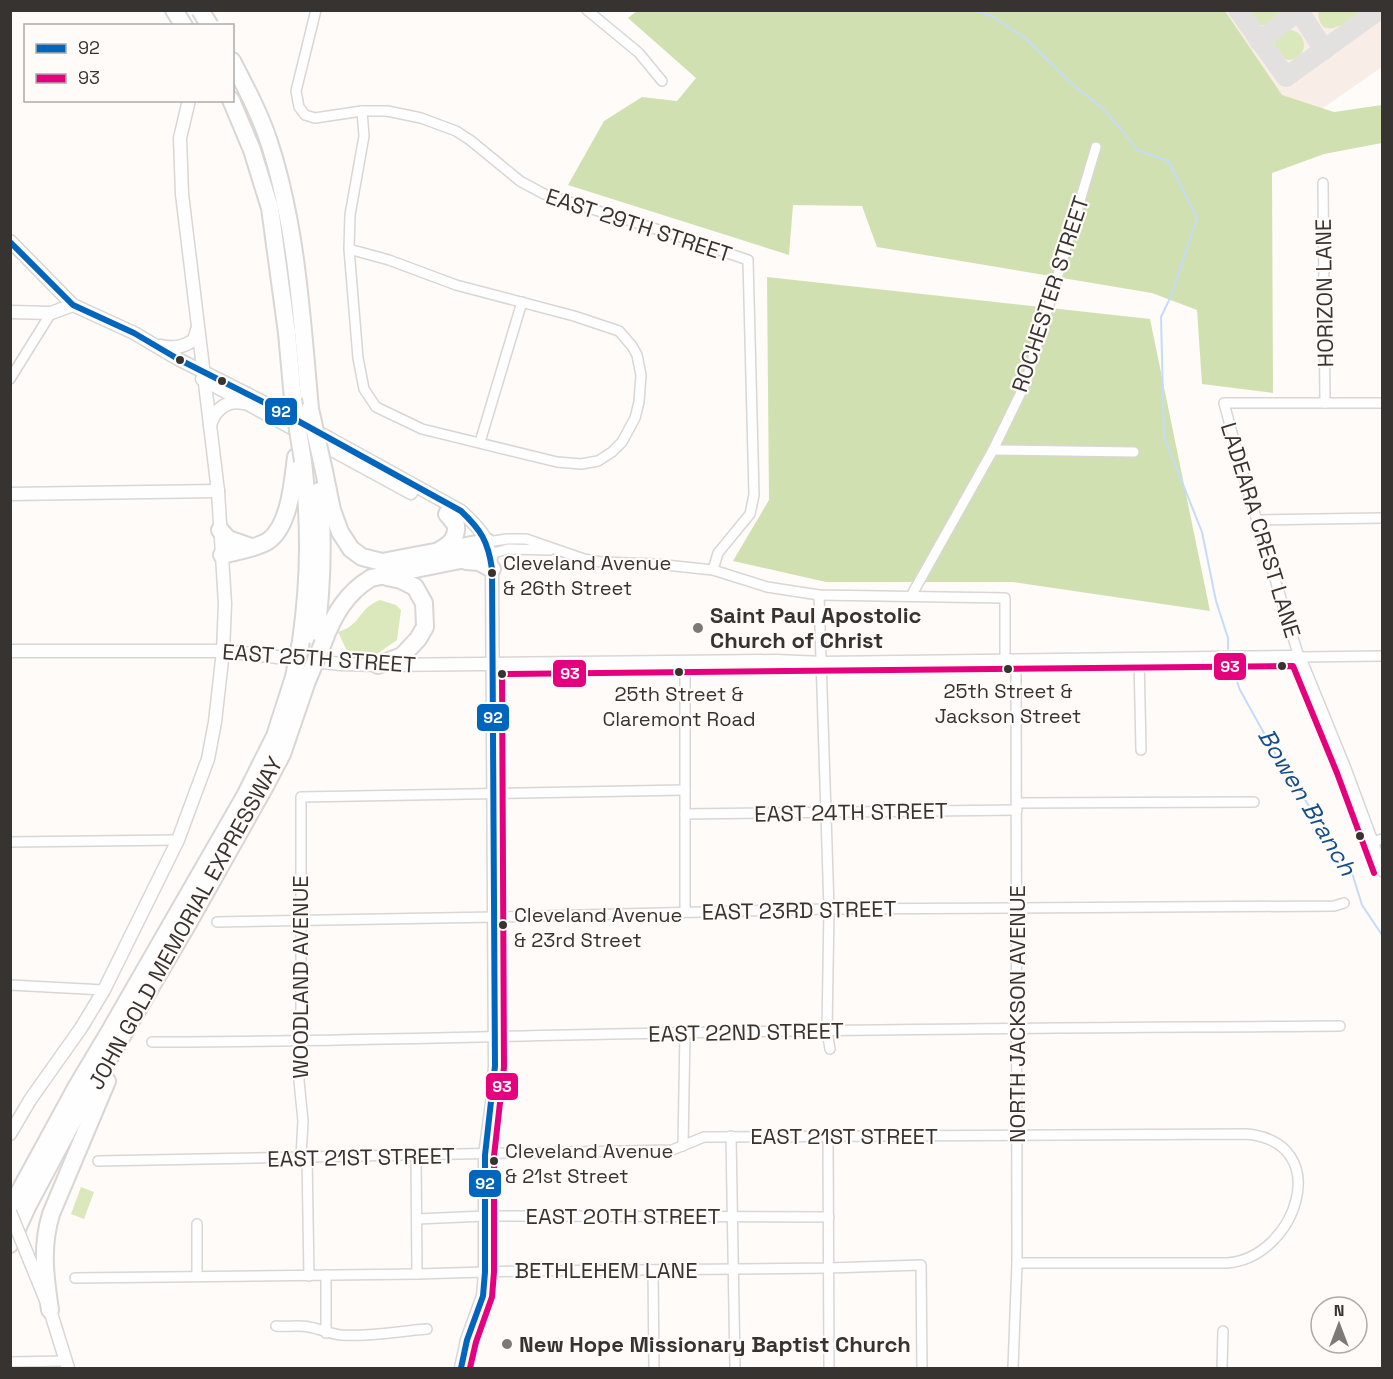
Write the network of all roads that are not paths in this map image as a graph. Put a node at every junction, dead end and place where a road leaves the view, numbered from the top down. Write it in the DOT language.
graph roads {
  1 [pos="174,10"];
  2 [pos="200,10"];
  3 [pos="316,10"];
  4 [pos="586,10"];
  5 [pos="183,24"];
  6 [pos="208,24"];
  7 [pos="234,65"];
  8 [pos="662,81"];
  9 [pos="189,102"];
  10 [pos="232,102"];
  11 [pos="362,111"];
  12 [pos="1096,147"];
  13 [pos="1323,183"];
  14 [pos="10,241"];
  15 [pos="349,249"];
  16 [pos="522,302"];
  17 [pos="72,305"];
  18 [pos="10,312"];
  19 [pos="51,312"];
  20 [pos="197,323"];
  21 [pos="123,329"];
  22 [pos="151,342"];
  23 [pos="203,375"];
  24 [pos="10,379"];
  25 [pos="1325,403"];
  26 [pos="1383,403"];
  27 [pos="250,405"];
  28 [pos="210,430"];
  29 [pos="480,442"];
  30 [pos="993,450"];
  31 [pos="1134,452"];
  32 [pos="310,464"];
  33 [pos="218,491"];
  34 [pos="10,494"];
  35 [pos="447,514"];
  36 [pos="1383,518"];
  37 [pos="1257,520"];
  38 [pos="220,530"];
  39 [pos="252,547"];
  40 [pos="439,550"];
  41 [pos="222,555"];
  42 [pos="490,555"];
  43 [pos="713,570"];
  44 [pos="383,576"];
  45 [pos="819,595"];
  46 [pos="911,596"];
  47 [pos="313,642"];
  48 [pos="10,651"];
  49 [pos="223,651"];
  50 [pos="1383,656"];
  51 [pos="1299,657"];
  52 [pos="1139,658"];
  53 [pos="1010,660"];
  54 [pos="685,662"];
  55 [pos="822,663"];
  56 [pos="378,665"];
  57 [pos="493,665"];
  58 [pos="300,679"];
  59 [pos="1141,750"];
  60 [pos="685,790"];
  61 [pos="493,793"];
  62 [pos="1254,802"];
  63 [pos="1017,806"];
  64 [pos="826,812"];
  65 [pos="685,814"];
  66 [pos="178,840"];
  67 [pos="1378,840"];
  68 [pos="10,842"];
  69 [pos="1383,870"];
  70 [pos="1344,903"];
  71 [pos="1016,908"];
  72 [pos="829,909"];
  73 [pos="685,911"];
  74 [pos="495,917"];
  75 [pos="301,920"];
  76 [pos="218,921"];
  77 [pos="10,985"];
  78 [pos="104,990"];
  79 [pos="133,1018"];
  80 [pos="1340,1026"];
  81 [pos="1017,1028"];
  82 [pos="827,1031"];
  83 [pos="685,1033"];
  84 [pos="495,1036"];
  85 [pos="152,1042"];
  86 [pos="301,1042"];
  87 [pos="830,1049"];
  88 [pos="10,1134"];
  89 [pos="731,1136"];
  90 [pos="1017,1136"];
  91 [pos="828,1137"];
  92 [pos="683,1146"];
  93 [pos="416,1155"];
  94 [pos="485,1155"];
  95 [pos="304,1157"];
  96 [pos="98,1161"];
  97 [pos="10,1211"];
  98 [pos="485,1216"];
  99 [pos="734,1216"];
  100 [pos="829,1216"];
  101 [pos="417,1219"];
  102 [pos="197,1224"];
  103 [pos="10,1245"];
  104 [pos="1017,1263"];
  105 [pos="829,1268"];
  106 [pos="734,1269"];
  107 [pos="653,1270"];
  108 [pos="485,1272"];
  109 [pos="417,1274"];
  110 [pos="326,1275"];
  111 [pos="197,1276"];
  112 [pos="309,1276"];
  113 [pos="75,1278"];
  114 [pos="50,1310"];
  115 [pos="276,1326"];
  116 [pos="427,1329"];
  117 [pos="1223,1331"];
  118 [pos="326,1333"];
  119 [pos="10,1362"];
  120 [pos="68,1365"];
  121 [pos="461,1368"];
  122 [pos="654,1368"];
  123 [pos="735,1368"];
  124 [pos="830,1368"];
  125 [pos="922,1368"];
  126 [pos="1013,1368"];
  127 [pos="1222,1368"];
  1 -- 5 [label="highway"];
  2 -- 6 [label="highway, bridge"];
  3 -- 11 [label="street, EAST 29TH STREET"];
  4 -- 8 [label="street"];
  7 -- 32 [label="highway, bridge"];
  9 -- 20 [label="street"];
  10 -- 32 [label="highway, bridge"];
  11 -- 15 [label="street"];
  11 -- 43 [label="street, EAST 29TH STREET"];
  12 -- 30 [label="street, ROCHESTER STREET"];
  13 -- 25 [label="street, HORIZON LANE"];
  14 -- 17 [label="street"];
  15 -- 16 [label="street"];
  15 -- 29 [label="street"];
  16 -- 29 [label="street"];
  16 -- 29 [label="street"];
  17 -- 19 [label="street"];
  17 -- 21 [label="street"];
  18 -- 19 [label="street"];
  19 -- 24 [label="street"];
  20 -- 22 [label="street"];
  20 -- 23 [label="street"];
  21 -- 22 [label="street"];
  21 -- 23 [label="street"];
  22 -- 23 [label="street"];
  23 -- 27 [label="street"];
  23 -- 28 [label="street"];
  23 -- 42 [label="street"];
  25 -- 26 [label="street"];
  25 -- 37 [label="street, LADEARA CREST LANE"];
  27 -- 28 [label="street"];
  27 -- 35 [label="street"];
  28 -- 33 [label="street"];
  30 -- 31 [label="street"];
  30 -- 46 [label="street, ROCHESTER STREET"];
  32 -- 39 [label="highway"];
  32 -- 40 [label="highway"];
  32 -- 47 [label="highway"];
  33 -- 34 [label="street"];
  33 -- 38 [label="street"];
  35 -- 40 [label="highway"];
  35 -- 42 [label="street"];
  36 -- 37 [label="street"];
  37 -- 51 [label="street, LADEARA CREST LANE"];
  38 -- 39 [label="highway"];
  38 -- 41 [label="street"];
  39 -- 41 [label="highway"];
  40 -- 42 [label="highway"];
  41 -- 49 [label="street"];
  42 -- 43 [label="street"];
  42 -- 44 [label="highway"];
  42 -- 57 [label="street"];
  43 -- 45 [label="street"];
  44 -- 47 [label="highway"];
  44 -- 56 [label="highway"];
  45 -- 46 [label="street"];
  45 -- 55 [label="street"];
  46 -- 53 [label="street, NORTH JACKSON AVENUE"];
  47 -- 58 [label="highway, bridge"];
  48 -- 49 [label="street, EAST 25TH STREET"];
  49 -- 56 [label="street, EAST 25TH STREET"];
  49 -- 66 [label="street"];
  50 -- 51 [label="street, EAST 25TH STREET"];
  51 -- 52 [label="street, EAST 25TH STREET"];
  51 -- 67 [label="street"];
  52 -- 53 [label="street, EAST 25TH STREET"];
  52 -- 59 [label="street"];
  53 -- 55 [label="street, EAST 25TH STREET"];
  53 -- 63 [label="street, NORTH JACKSON AVENUE"];
  54 -- 55 [label="street, EAST 25TH STREET"];
  54 -- 57 [label="street, EAST 25TH STREET"];
  54 -- 60 [label="street"];
  55 -- 64 [label="street"];
  56 -- 57 [label="street, EAST 25TH STREET"];
  57 -- 61 [label="street"];
  58 -- 79 [label="highway, JOHN GOLD MEMORIAL EXPRESSWAY"];
  58 -- 97 [label="highway, JOHN GOLD MEMORIAL EXPRESSWAY"];
  60 -- 61 [label="street"];
  60 -- 65 [label="street"];
  61 -- 74 [label="street"];
  61 -- 75 [label="street, WOODLAND AVENUE"];
  62 -- 63 [label="street, EAST 24TH STREET"];
  63 -- 64 [label="street, EAST 24TH STREET"];
  63 -- 71 [label="street, NORTH JACKSON AVENUE"];
  64 -- 65 [label="street, EAST 24TH STREET"];
  64 -- 72 [label="street"];
  65 -- 73 [label="street"];
  66 -- 68 [label="street"];
  66 -- 78 [label="street"];
  67 -- 69 [label="street"];
  70 -- 71 [label="street, EAST 23RD STREET"];
  71 -- 72 [label="street, EAST 23RD STREET"];
  71 -- 81 [label="street, NORTH JACKSON AVENUE"];
  72 -- 73 [label="street, EAST 23RD STREET"];
  72 -- 82 [label="street"];
  73 -- 74 [label="street, EAST 23RD STREET"];
  74 -- 75 [label="street, EAST 23RD STREET"];
  74 -- 84 [label="street"];
  75 -- 76 [label="street, EAST 23RD STREET"];
  75 -- 86 [label="street, WOODLAND AVENUE"];
  77 -- 78 [label="street"];
  78 -- 88 [label="street"];
  79 -- 103 [label="highway, JOHN GOLD MEMORIAL EXPRESSWAY"];
  79 -- 114 [label="highway"];
  80 -- 81 [label="street, EAST 22ND STREET"];
  81 -- 82 [label="street, EAST 22ND STREET"];
  81 -- 90 [label="street, NORTH JACKSON AVENUE"];
  82 -- 83 [label="street, EAST 22ND STREET"];
  82 -- 87 [label="street"];
  83 -- 84 [label="street, EAST 22ND STREET"];
  83 -- 92 [label="street"];
  84 -- 86 [label="street, EAST 22ND STREET"];
  84 -- 94 [label="street"];
  85 -- 86 [label="street, EAST 22ND STREET"];
  86 -- 95 [label="street, WOODLAND AVENUE"];
  89 -- 91 [label="street, EAST 21ST STREET"];
  89 -- 92 [label="street, EAST 21ST STREET"];
  89 -- 99 [label="street"];
  90 -- 91 [label="street, EAST 21ST STREET"];
  90 -- 104 [label="street, NORTH JACKSON AVENUE"];
  90 -- 104 [label="street, EAST 21ST STREET"];
  91 -- 100 [label="street"];
  92 -- 94 [label="street, EAST 21ST STREET"];
  93 -- 94 [label="street, EAST 21ST STREET"];
  93 -- 95 [label="street, EAST 21ST STREET"];
  93 -- 101 [label="street"];
  94 -- 98 [label="street"];
  95 -- 96 [label="street, EAST 21ST STREET"];
  95 -- 112 [label="street, WOODLAND AVENUE"];
  97 -- 114 [label="street, bridge"];
  98 -- 99 [label="street, EAST 20TH STREET"];
  98 -- 101 [label="street, EAST 20TH STREET"];
  98 -- 108 [label="street"];
  99 -- 100 [label="street, EAST 20TH STREET"];
  99 -- 106 [label="street"];
  100 -- 105 [label="street"];
  101 -- 109 [label="street"];
  102 -- 111 [label="street"];
  104 -- 126 [label="street, NORTH JACKSON AVENUE"];
  105 -- 106 [label="street, BETHLEHEM LANE"];
  105 -- 124 [label="street"];
  105 -- 125 [label="street, BETHLEHEM LANE"];
  106 -- 107 [label="street, BETHLEHEM LANE"];
  106 -- 123 [label="street"];
  107 -- 108 [label="street, BETHLEHEM LANE"];
  107 -- 122 [label="street"];
  108 -- 109 [label="street, BETHLEHEM LANE"];
  108 -- 121 [label="street"];
  109 -- 110 [label="street, BETHLEHEM LANE"];
  110 -- 112 [label="street, BETHLEHEM LANE"];
  110 -- 118 [label="street"];
  111 -- 112 [label="street, BETHLEHEM LANE"];
  111 -- 113 [label="street, BETHLEHEM LANE"];
  114 -- 120 [label="street"];
  115 -- 118 [label="street"];
  116 -- 118 [label="street"];
  117 -- 127 [label="street"];
  119 -- 120 [label="street"];
}
